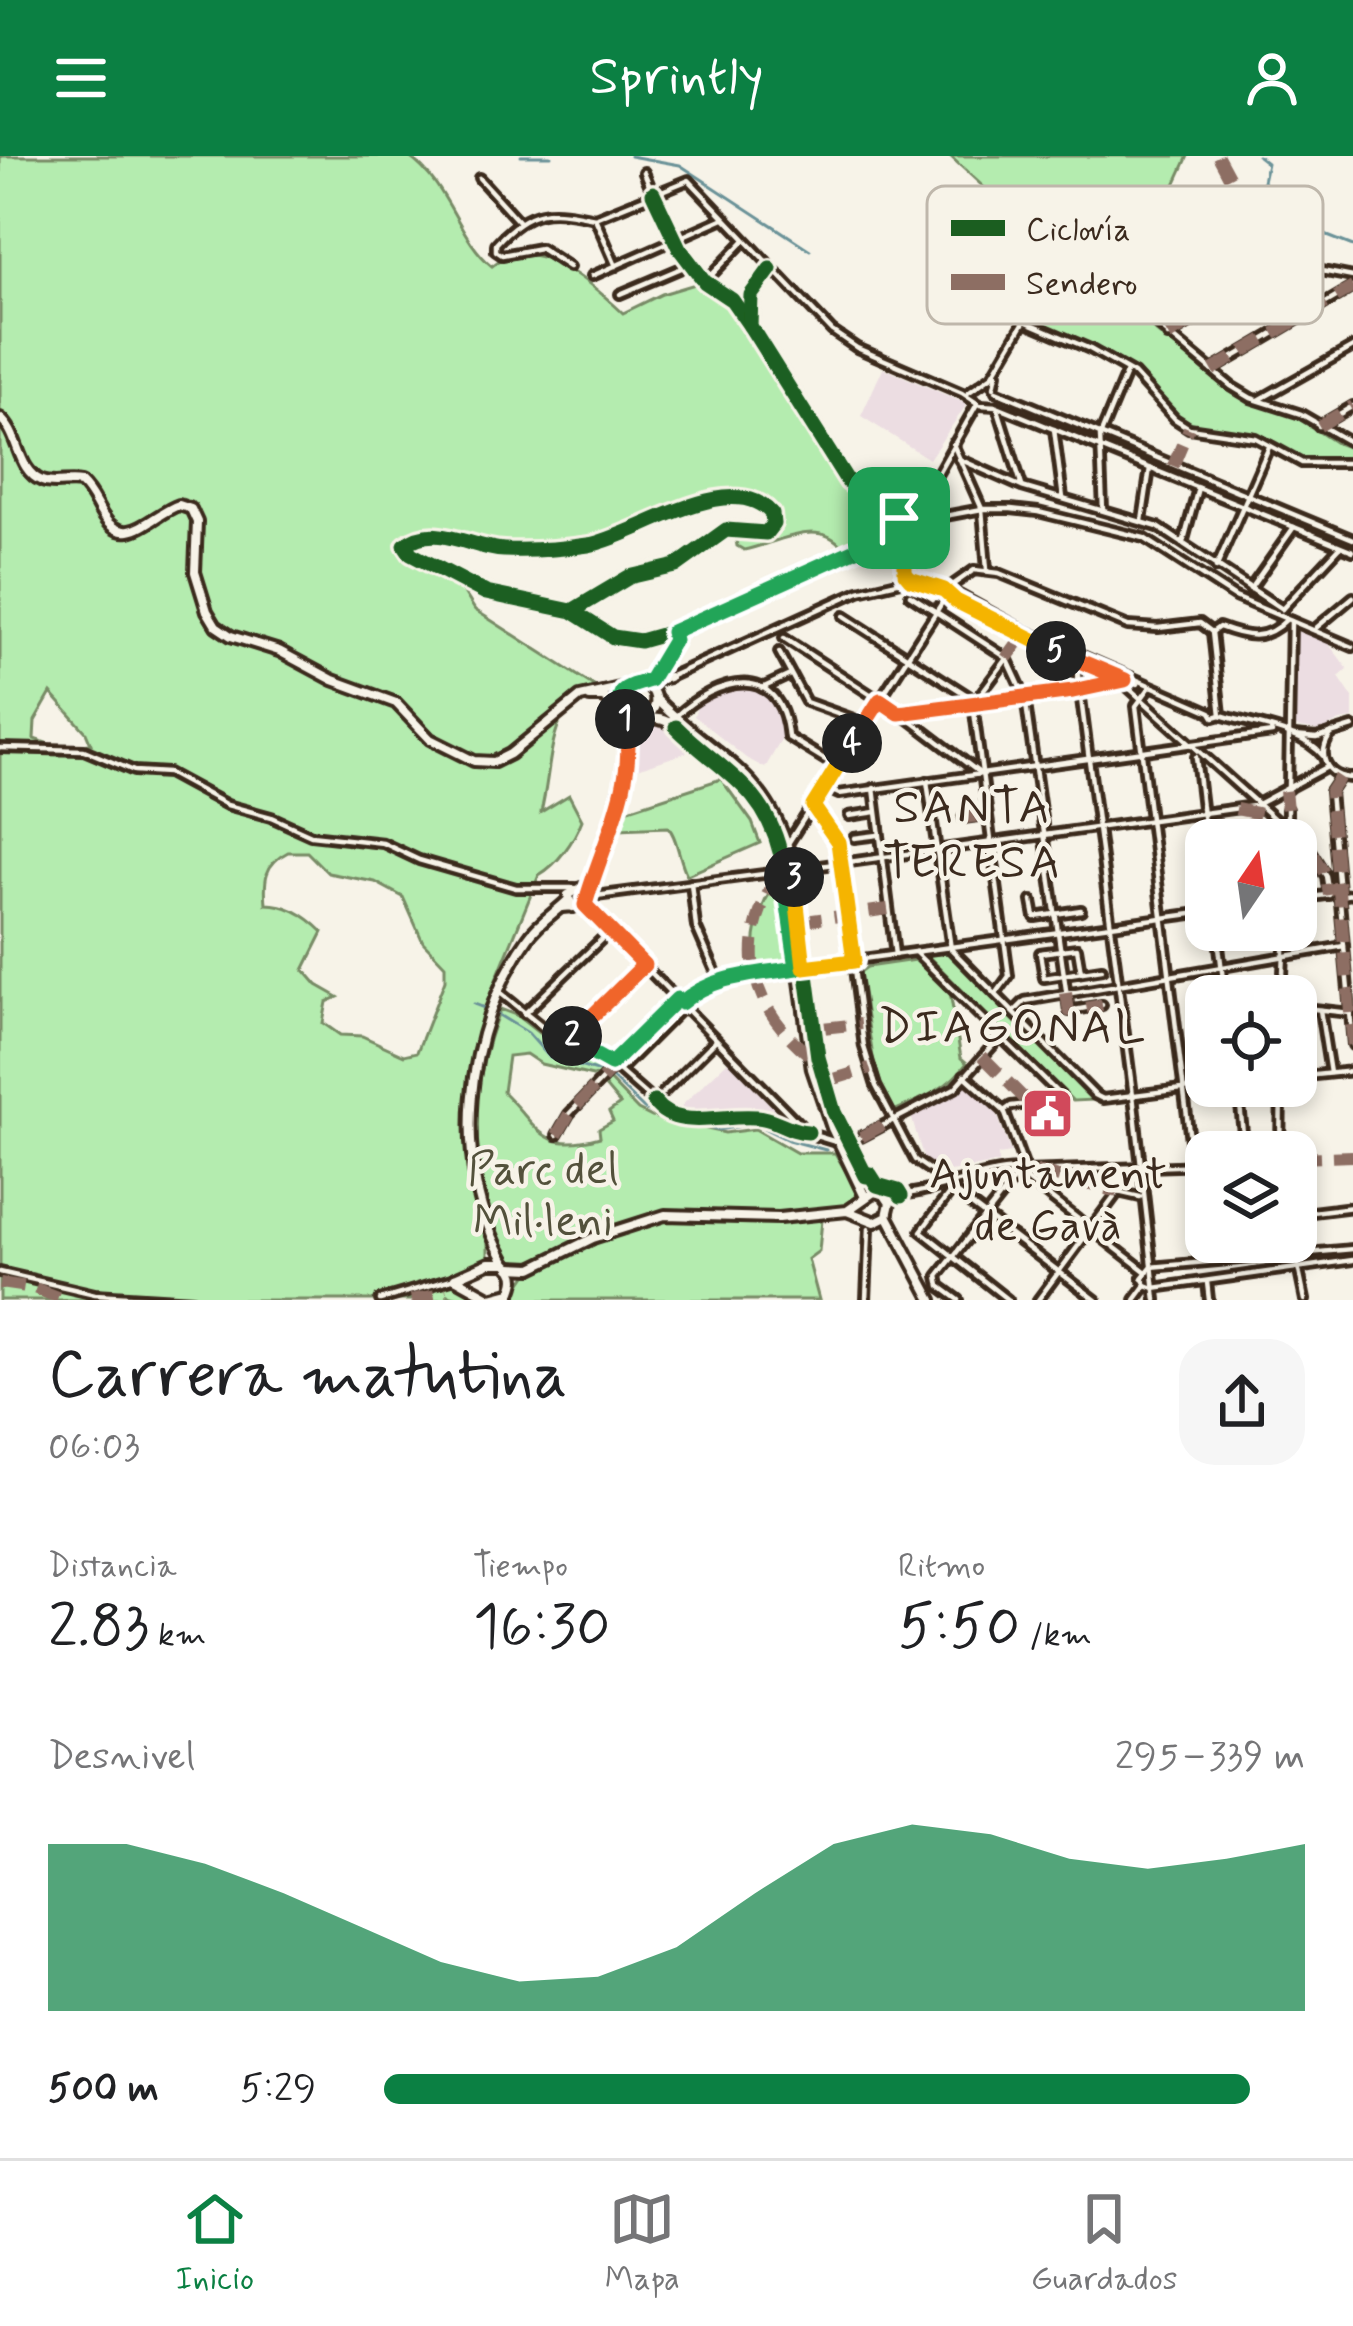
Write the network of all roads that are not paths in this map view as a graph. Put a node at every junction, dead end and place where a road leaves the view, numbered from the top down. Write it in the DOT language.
graph roads {
  1 [pos="644,172"];
  2 [pos="479,178"];
  3 [pos="653,193"];
  4 [pos="595,218"];
  5 [pos="724,218"];
  6 [pos="518,221"];
  7 [pos="674,240"];
  8 [pos="744,241"];
  9 [pos="691,264"];
  10 [pos="616,266"];
  11 [pos="569,267"];
  12 [pos="770,269"];
  13 [pos="1323,272"];
  14 [pos="1323,274"];
  15 [pos="592,276"];
  16 [pos="1353,281"];
  17 [pos="705,283"];
  18 [pos="620,295"];
  19 [pos="1323,300"];
  20 [pos="1023,324"];
  21 [pos="1026,324"];
  22 [pos="1031,324"];
  23 [pos="1158,324"];
  24 [pos="1188,324"];
  25 [pos="1285,324"];
  26 [pos="750,326"];
  27 [pos="1168,336"];
  28 [pos="1353,346"];
  29 [pos="1127,369"];
  30 [pos="1212,370"];
  31 [pos="983,381"];
  32 [pos="1283,388"];
  33 [pos="972,390"];
  34 [pos="995,390"];
  35 [pos="962,393"];
  36 [pos="1259,400"];
  37 [pos="976,402"];
  38 [pos="994,405"];
  39 [pos="1353,406"];
  40 [pos="1282,407"];
  41 [pos="0,419"];
  42 [pos="1319,426"];
  43 [pos="1054,428"];
  44 [pos="1100,436"];
  45 [pos="953,444"];
  46 [pos="1353,444"];
  47 [pos="1270,446"];
  48 [pos="1101,448"];
  49 [pos="959,459"];
  50 [pos="1353,464"];
  51 [pos="1150,468"];
  52 [pos="1022,487"];
  53 [pos="1198,488"];
  54 [pos="1249,496"];
  55 [pos="1063,498"];
  56 [pos="1244,507"];
  57 [pos="982,509"];
  58 [pos="1103,509"];
  59 [pos="906,521"];
  60 [pos="1142,521"];
  61 [pos="1294,527"];
  62 [pos="1353,539"];
  63 [pos="1184,542"];
  64 [pos="1342,546"];
  65 [pos="1353,550"];
  66 [pos="1216,568"];
  67 [pos="987,569"];
  68 [pos="906,577"];
  69 [pos="1250,590"];
  70 [pos="946,592"];
  71 [pos="910,596"];
  72 [pos="1353,597"];
  73 [pos="1278,609"];
  74 [pos="576,611"];
  75 [pos="935,612"];
  76 [pos="844,616"];
  77 [pos="1286,619"];
  78 [pos="1314,630"];
  79 [pos="672,632"];
  80 [pos="1212,632"];
  81 [pos="784,638"];
  82 [pos="1353,647"];
  83 [pos="778,652"];
  84 [pos="1075,656"];
  85 [pos="908,657"];
  86 [pos="1007,658"];
  87 [pos="663,673"];
  88 [pos="790,675"];
  89 [pos="1125,680"];
  90 [pos="641,682"];
  91 [pos="1150,687"];
  92 [pos="760,688"];
  93 [pos="1078,690"];
  94 [pos="655,697"];
  95 [pos="1025,697"];
  96 [pos="1142,699"];
  97 [pos="880,700"];
  98 [pos="973,704"];
  99 [pos="622,711"];
  100 [pos="1216,711"];
  101 [pos="899,713"];
  102 [pos="675,716"];
  103 [pos="643,718"];
  104 [pos="865,723"];
  105 [pos="1353,727"];
  106 [pos="1278,732"];
  107 [pos="1332,733"];
  108 [pos="1289,736"];
  109 [pos="629,737"];
  110 [pos="1192,744"];
  111 [pos="0,748"];
  112 [pos="1141,754"];
  113 [pos="1323,756"];
  114 [pos="1196,757"];
  115 [pos="1088,759"];
  116 [pos="1034,766"];
  117 [pos="837,767"];
  118 [pos="1327,767"];
  119 [pos="981,773"];
  120 [pos="1340,777"];
  121 [pos="1353,778"];
  122 [pos="928,781"];
  123 [pos="828,782"];
  124 [pos="874,788"];
  125 [pos="1288,789"];
  126 [pos="1260,805"];
  127 [pos="813,806"];
  128 [pos="1287,809"];
  129 [pos="876,812"];
  130 [pos="1202,814"];
  131 [pos="987,815"];
  132 [pos="849,816"];
  133 [pos="963,818"];
  134 [pos="1203,819"];
  135 [pos="1275,819"];
  136 [pos="1287,819"];
  137 [pos="1150,822"];
  138 [pos="1096,829"];
  139 [pos="879,835"];
  140 [pos="1044,836"];
  141 [pos="854,838"];
  142 [pos="991,843"];
  143 [pos="787,845"];
  144 [pos="937,851"];
  145 [pos="882,858"];
  146 [pos="1317,861"];
  147 [pos="842,863"];
  148 [pos="788,870"];
  149 [pos="691,884"];
  150 [pos="583,894"];
  151 [pos="1353,894"];
  152 [pos="1329,895"];
  153 [pos="1317,896"];
  154 [pos="1339,896"];
  155 [pos="566,900"];
  156 [pos="1032,901"];
  157 [pos="1081,910"];
  158 [pos="1054,914"];
  159 [pos="1185,915"];
  160 [pos="1162,918"];
  161 [pos="1110,925"];
  162 [pos="1353,925"];
  163 [pos="1342,926"];
  164 [pos="610,931"];
  165 [pos="1057,932"];
  166 [pos="1004,940"];
  167 [pos="950,946"];
  168 [pos="1343,946"];
  169 [pos="1060,951"];
  170 [pos="1220,951"];
  171 [pos="1284,951"];
  172 [pos="915,952"];
  173 [pos="895,955"];
  174 [pos="1284,956"];
  175 [pos="854,961"];
  176 [pos="644,965"];
  177 [pos="1222,966"];
  178 [pos="800,968"];
  179 [pos="1102,969"];
  180 [pos="1081,972"];
  181 [pos="1350,972"];
  182 [pos="1064,975"];
  183 [pos="1169,975"];
  184 [pos="1223,975"];
  185 [pos="1283,975"];
  186 [pos="719,980"];
  187 [pos="1118,984"];
  188 [pos="500,992"];
  189 [pos="1066,993"];
  190 [pos="996,994"];
  191 [pos="681,1003"];
  192 [pos="1102,1005"];
  193 [pos="1319,1010"];
  194 [pos="1014,1012"];
  195 [pos="1350,1013"];
  196 [pos="524,1014"];
  197 [pos="1002,1035"];
  198 [pos="568,1040"];
  199 [pos="716,1040"];
  200 [pos="1353,1045"];
  201 [pos="615,1067"];
  202 [pos="1353,1071"];
  203 [pos="1330,1073"];
  204 [pos="964,1075"];
  205 [pos="1317,1075"];
  206 [pos="1184,1088"];
  207 [pos="1133,1095"];
  208 [pos="1004,1111"];
  209 [pos="892,1120"];
  210 [pos="1188,1131"];
  211 [pos="557,1135"];
  212 [pos="861,1137"];
  213 [pos="839,1142"];
  214 [pos="1185,1165"];
  215 [pos="1139,1168"];
  216 [pos="1022,1171"];
  217 [pos="947,1182"];
  218 [pos="952,1190"];
  219 [pos="880,1192"];
  220 [pos="901,1196"];
  221 [pos="1142,1197"];
  222 [pos="863,1199"];
  223 [pos="1353,1208"];
  224 [pos="847,1211"];
  225 [pos="1317,1212"];
  226 [pos="986,1215"];
  227 [pos="876,1219"];
  228 [pos="1092,1230"];
  229 [pos="491,1238"];
  230 [pos="1317,1256"];
  231 [pos="1351,1256"];
  232 [pos="953,1257"];
  233 [pos="1191,1263"];
  234 [pos="1299,1263"];
  235 [pos="487,1265"];
  236 [pos="508,1265"];
  237 [pos="1300,1266"];
  238 [pos="532,1268"];
  239 [pos="1148,1269"];
  240 [pos="0,1272"];
  241 [pos="1060,1273"];
  242 [pos="455,1278"];
  243 [pos="516,1281"];
  244 [pos="1208,1282"];
  245 [pos="1150,1287"];
  246 [pos="510,1296"];
  247 [pos="489,1297"];
  248 [pos="1305,1298"];
  249 [pos="193,1300"];
  250 [pos="380,1300"];
  251 [pos="866,1300"];
  252 [pos="929,1300"];
  253 [pos="959,1300"];
  254 [pos="1008,1300"];
  255 [pos="1039,1300"];
  256 [pos="1096,1300"];
  257 [pos="1135,1300"];
  258 [pos="1156,1300"];
  259 [pos="1209,1300"];
  260 [pos="1294,1300"];
  1 -- 3 [label="street"];
  2 -- 6 [label="street"];
  3 -- 4 [label="street"];
  3 -- 5 [label="street"];
  3 -- 7 [label="street"];
  4 -- 6 [label="street"];
  4 -- 10 [label="street"];
  5 -- 7 [label="street"];
  5 -- 8 [label="street"];
  6 -- 11 [label="street"];
  7 -- 9 [label="street"];
  7 -- 10 [label="street"];
  8 -- 12 [label="street"];
  8 -- 17 [label="street"];
  9 -- 17 [label="street"];
  9 -- 18 [label="street"];
  10 -- 15 [label="street"];
  12 -- 26 [label="street"];
  12 -- 35 [label="street"];
  13 -- 16 [label="street"];
  14 -- 16 [label="street"];
  16 -- 19 [label="street"];
  17 -- 26 [label="street"];
  20 -- 31 [label="street"];
  21 -- 34 [label="street"];
  22 -- 29 [label="street"];
  23 -- 27 [label="street"];
  24 -- 27 [label="street"];
  25 -- 30 [label="street"];
  26 -- 59 [label="street"];
  27 -- 30 [label="street"];
  28 -- 32 [label="street"];
  29 -- 44 [label="street"];
  29 -- 47 [label="street"];
  30 -- 36 [label="street"];
  31 -- 33 [label="street"];
  31 -- 34 [label="street"];
  32 -- 36 [label="street"];
  32 -- 40 [label="street"];
  33 -- 35 [label="street"];
  33 -- 37 [label="street"];
  34 -- 38 [label="street"];
  34 -- 44 [label="street"];
  35 -- 37 [label="street"];
  36 -- 40 [label="street"];
  37 -- 38 [label="street"];
  37 -- 45 [label="street"];
  38 -- 43 [label="street"];
  38 -- 52 [label="street"];
  39 -- 42 [label="street"];
  40 -- 42 [label="street"];
  41 -- 90 [label="main road"];
  41 -- 99 [label="main road"];
  42 -- 46 [label="street"];
  43 -- 48 [label="street"];
  43 -- 55 [label="street"];
  44 -- 48 [label="street"];
  44 -- 54 [label="street"];
  45 -- 49 [label="street"];
  45 -- 59 [label="street"];
  47 -- 50 [label="street"];
  47 -- 54 [label="street"];
  48 -- 51 [label="street"];
  48 -- 58 [label="street"];
  49 -- 52 [label="street"];
  49 -- 57 [label="street"];
  51 -- 53 [label="street"];
  51 -- 60 [label="street"];
  52 -- 55 [label="street"];
  53 -- 56 [label="street"];
  53 -- 63 [label="street"];
  54 -- 56 [label="street"];
  54 -- 62 [label="street"];
  55 -- 58 [label="street"];
  56 -- 61 [label="street"];
  56 -- 66 [label="street"];
  57 -- 59 [label="street"];
  57 -- 67 [label="street"];
  57 -- 73 [label="street"];
  58 -- 60 [label="street"];
  59 -- 68 [label="street"];
  59 -- 79 [label="street"];
  60 -- 63 [label="street"];
  61 -- 64 [label="street"];
  61 -- 69 [label="street"];
  63 -- 66 [label="street"];
  64 -- 65 [label="street"];
  64 -- 73 [label="street"];
  66 -- 69 [label="street"];
  67 -- 70 [label="street"];
  67 -- 80 [label="street"];
  68 -- 70 [label="street"];
  68 -- 87 [label="street"];
  69 -- 73 [label="street"];
  70 -- 75 [label="street"];
  70 -- 84 [label="street"];
  71 -- 75 [label="street"];
  72 -- 78 [label="street"];
  73 -- 77 [label="street"];
  74 -- 74 [label="street"];
  74 -- 79 [label="street"];
  75 -- 85 [label="street"];
  75 -- 86 [label="street"];
  76 -- 85 [label="street"];
  77 -- 78 [label="street"];
  77 -- 80 [label="street"];
  77 -- 108 [label="street"];
  78 -- 82 [label="street"];
  79 -- 87 [label="street"];
  80 -- 100 [label="street"];
  81 -- 97 [label="street"];
  83 -- 88 [label="street"];
  84 -- 89 [label="street"];
  84 -- 91 [label="street"];
  84 -- 93 [label="street"];
  85 -- 97 [label="street"];
  85 -- 98 [label="street"];
  86 -- 95 [label="street"];
  86 -- 98 [label="street"];
  87 -- 90 [label="main road"];
  87 -- 94 [label="main road"];
  88 -- 92 [label="street"];
  88 -- 104 [label="street"];
  89 -- 91 [label="street"];
  89 -- 93 [label="street"];
  89 -- 96 [label="street"];
  90 -- 94 [label="main road"];
  90 -- 99 [label="main road"];
  91 -- 96 [label="street"];
  91 -- 100 [label="street"];
  92 -- 102 [label="street"];
  92 -- 117 [label="street"];
  93 -- 95 [label="street"];
  93 -- 115 [label="street"];
  94 -- 102 [label="main road"];
  94 -- 103 [label="main road"];
  95 -- 98 [label="street"];
  95 -- 116 [label="street"];
  96 -- 110 [label="street"];
  96 -- 112 [label="street"];
  97 -- 101 [label="street"];
  97 -- 104 [label="street"];
  98 -- 101 [label="street"];
  98 -- 119 [label="street"];
  99 -- 103 [label="main road"];
  99 -- 109 [label="main road"];
  100 -- 106 [label="street"];
  101 -- 119 [label="street"];
  102 -- 143 [label="main road"];
  103 -- 109 [label="main road"];
  103 -- 148 [label="main road"];
  104 -- 117 [label="street"];
  105 -- 107 [label="street"];
  106 -- 108 [label="street"];
  106 -- 110 [label="street"];
  107 -- 108 [label="street"];
  107 -- 113 [label="street"];
  108 -- 113 [label="street"];
  108 -- 125 [label="street"];
  109 -- 150 [label="main road"];
  110 -- 112 [label="street"];
  110 -- 126 [label="street"];
  111 -- 155 [label="street"];
  112 -- 115 [label="street"];
  112 -- 137 [label="street"];
  113 -- 118 [label="street"];
  114 -- 130 [label="street"];
  115 -- 116 [label="street"];
  115 -- 138 [label="street"];
  116 -- 119 [label="street"];
  116 -- 140 [label="street"];
  117 -- 123 [label="street"];
  118 -- 120 [label="street"];
  118 -- 125 [label="street"];
  119 -- 122 [label="street"];
  119 -- 131 [label="street"];
  120 -- 121 [label="street"];
  120 -- 154 [label="street"];
  122 -- 124 [label="street"];
  122 -- 144 [label="street"];
  123 -- 124 [label="street"];
  123 -- 127 [label="street"];
  124 -- 129 [label="street"];
  125 -- 126 [label="street"];
  126 -- 130 [label="street"];
  126 -- 135 [label="street"];
  127 -- 143 [label="street"];
  127 -- 147 [label="street"];
  128 -- 136 [label="street"];
  129 -- 132 [label="street"];
  129 -- 139 [label="street"];
  130 -- 134 [label="street"];
  130 -- 137 [label="street"];
  131 -- 133 [label="street"];
  131 -- 142 [label="street"];
  137 -- 138 [label="street"];
  137 -- 160 [label="street"];
  138 -- 140 [label="street"];
  138 -- 161 [label="street"];
  139 -- 141 [label="street"];
  139 -- 145 [label="street"];
  140 -- 142 [label="street"];
  140 -- 158 [label="street"];
  142 -- 144 [label="street"];
  142 -- 166 [label="street"];
  143 -- 148 [label="main road"];
  144 -- 145 [label="street"];
  144 -- 167 [label="street"];
  145 -- 147 [label="street"];
  145 -- 173 [label="street"];
  146 -- 152 [label="street"];
  147 -- 148 [label="street"];
  147 -- 175 [label="street"];
  148 -- 149 [label="street"];
  148 -- 178 [label="main road"];
  149 -- 150 [label="street"];
  149 -- 186 [label="street"];
  150 -- 155 [label="main road"];
  150 -- 155 [label="main road"];
  150 -- 164 [label="street"];
  151 -- 154 [label="street"];
  152 -- 153 [label="street"];
  152 -- 154 [label="street"];
  154 -- 163 [label="street"];
  155 -- 188 [label="main road"];
  156 -- 158 [label="street"];
  157 -- 158 [label="street"];
  158 -- 165 [label="street"];
  159 -- 160 [label="street"];
  160 -- 161 [label="street"];
  160 -- 183 [label="street"];
  161 -- 165 [label="street"];
  161 -- 187 [label="street"];
  162 -- 163 [label="street"];
  163 -- 168 [label="street"];
  164 -- 176 [label="street"];
  164 -- 196 [label="street"];
  165 -- 166 [label="street"];
  165 -- 169 [label="street"];
  166 -- 167 [label="street"];
  166 -- 190 [label="street"];
  167 -- 172 [label="street"];
  167 -- 190 [label="street"];
  168 -- 174 [label="street"];
  168 -- 181 [label="street"];
  169 -- 180 [label="street"];
  169 -- 182 [label="street"];
  169 -- 182 [label="street"];
  170 -- 177 [label="street"];
  171 -- 174 [label="street"];
  172 -- 173 [label="street"];
  172 -- 197 [label="street"];
  173 -- 175 [label="street"];
  174 -- 177 [label="street"];
  174 -- 185 [label="street"];
  175 -- 178 [label="street"];
  175 -- 209 [label="street"];
  176 -- 191 [label="street"];
  176 -- 198 [label="street"];
  177 -- 183 [label="street"];
  177 -- 184 [label="street"];
  178 -- 186 [label="street"];
  178 -- 213 [label="main road"];
  178 -- 219 [label="main road"];
  179 -- 180 [label="street"];
  180 -- 182 [label="street"];
  181 -- 195 [label="street"];
  182 -- 189 [label="street"];
  183 -- 187 [label="street"];
  183 -- 206 [label="street"];
  186 -- 191 [label="street"];
  187 -- 189 [label="street"];
  187 -- 207 [label="street"];
  188 -- 196 [label="street"];
  188 -- 229 [label="main road"];
  189 -- 192 [label="street"];
  189 -- 194 [label="street"];
  190 -- 194 [label="street"];
  191 -- 199 [label="street"];
  191 -- 201 [label="street"];
  193 -- 195 [label="street"];
  193 -- 203 [label="street"];
  194 -- 207 [label="street"];
  195 -- 200 [label="street"];
  196 -- 198 [label="street"];
  197 -- 204 [label="street"];
  197 -- 208 [label="street"];
  198 -- 201 [label="street"];
  199 -- 201 [label="street"];
  199 -- 213 [label="street"];
  201 -- 211 [label="street"];
  202 -- 203 [label="street"];
  203 -- 205 [label="street"];
  204 -- 208 [label="street"];
  204 -- 209 [label="street"];
  206 -- 207 [label="street"];
  206 -- 210 [label="street"];
  207 -- 215 [label="street"];
  208 -- 216 [label="street"];
  209 -- 212 [label="street"];
  209 -- 217 [label="street"];
  213 -- 222 [label="main road"];
  214 -- 215 [label="street"];
  215 -- 216 [label="street"];
  215 -- 221 [label="street"];
  216 -- 217 [label="street"];
  216 -- 226 [label="street"];
  216 -- 228 [label="street"];
  217 -- 218 [label="street"];
  217 -- 220 [label="street"];
  218 -- 226 [label="street"];
  218 -- 232 [label="street"];
  219 -- 220 [label="street"];
  219 -- 222 [label="main road"];
  219 -- 227 [label="main road"];
  220 -- 227 [label="street"];
  221 -- 228 [label="street"];
  221 -- 239 [label="street"];
  222 -- 224 [label="main road"];
  222 -- 227 [label="main road"];
  223 -- 225 [label="street"];
  224 -- 227 [label="main road"];
  224 -- 238 [label="main road"];
  226 -- 232 [label="street"];
  226 -- 241 [label="street"];
  227 -- 251 [label="street"];
  227 -- 252 [label="main road"];
  228 -- 239 [label="street"];
  228 -- 241 [label="street"];
  229 -- 235 [label="main road"];
  229 -- 236 [label="main road"];
  230 -- 231 [label="street"];
  231 -- 237 [label="street"];
  232 -- 253 [label="street"];
  232 -- 254 [label="street"];
  233 -- 239 [label="street"];
  234 -- 237 [label="street"];
  235 -- 236 [label="main road"];
  235 -- 242 [label="main road"];
  235 -- 247 [label="main road"];
  236 -- 238 [label="main road"];
  236 -- 243 [label="main road"];
  237 -- 244 [label="street"];
  237 -- 248 [label="street"];
  238 -- 243 [label="main road"];
  239 -- 245 [label="street"];
  240 -- 249 [label="street"];
  241 -- 255 [label="street"];
  241 -- 256 [label="street"];
  242 -- 247 [label="main road"];
  242 -- 250 [label="street"];
  243 -- 246 [label="main road"];
  244 -- 245 [label="street"];
  244 -- 259 [label="street"];
  245 -- 257 [label="street"];
  245 -- 258 [label="street"];
  246 -- 247 [label="main road"];
  248 -- 260 [label="street"];
}
